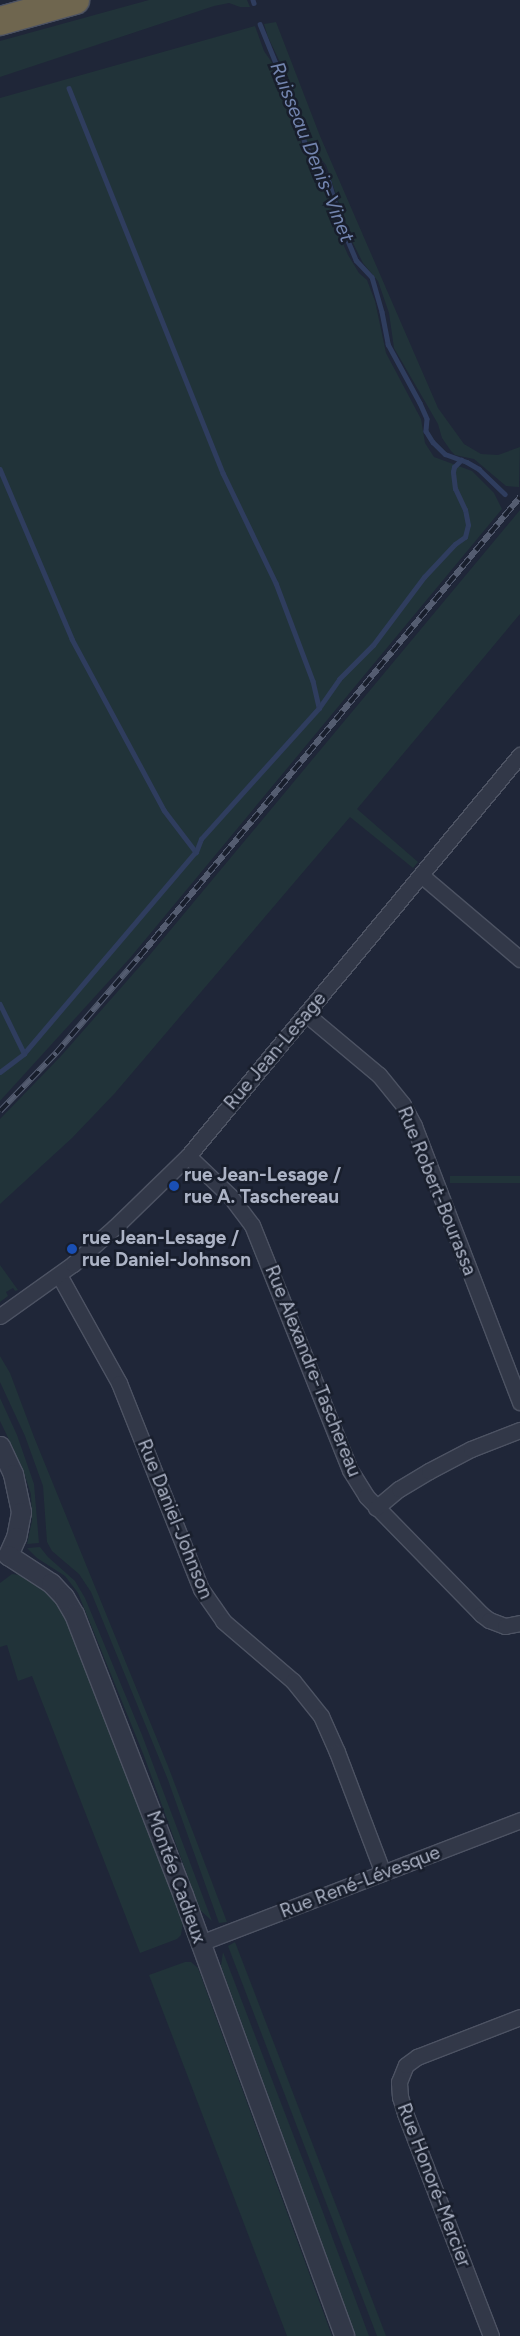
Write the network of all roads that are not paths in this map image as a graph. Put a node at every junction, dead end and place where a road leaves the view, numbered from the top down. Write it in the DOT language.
graph roads {
  1 [pos="74,0"];
  2 [pos="0,21"];
  3 [pos="520,756"];
  4 [pos="421,876"];
  5 [pos="520,959"];
  6 [pos="306,1014"];
  7 [pos="188,1156"];
  8 [pos="59,1275"];
  9 [pos="0,1316"];
  10 [pos="520,1402"];
  11 [pos="520,1430"];
  12 [pos="0,1446"];
  13 [pos="376,1508"];
  14 [pos="4,1560"];
  15 [pos="520,1623"];
  16 [pos="520,1820"];
  17 [pos="383,1873"];
  18 [pos="200,1943"];
  19 [pos="520,2017"];
  20 [pos="344,2336"];
  21 [pos="491,2336"];
  1 -- 2 [label="highway"];
  3 -- 4 [label="street, Rue Jean-Lesage"];
  4 -- 5 [label="street"];
  4 -- 6 [label="street, Rue Jean-Lesage"];
  6 -- 7 [label="street, Rue Jean-Lesage"];
  6 -- 10 [label="street, Rue Robert-Bourassa"];
  7 -- 8 [label="street, Rue Jean-Lesage"];
  7 -- 13 [label="street, Rue Alexandre-Taschereau"];
  8 -- 9 [label="street, Rue Jean-Lesage"];
  8 -- 17 [label="street, Rue Daniel-Johnson"];
  11 -- 13 [label="street"];
  12 -- 14 [label="street, Montée Cadieux"];
  13 -- 15 [label="street, Rue Alexandre-Taschereau"];
  14 -- 18 [label="street, Montée Cadieux"];
  16 -- 17 [label="street, Rue René-Lévesque"];
  17 -- 18 [label="street, Rue René-Lévesque"];
  18 -- 20 [label="street, Montée Cadieux"];
  19 -- 21 [label="street, Rue Honoré-Mercier"];
}
